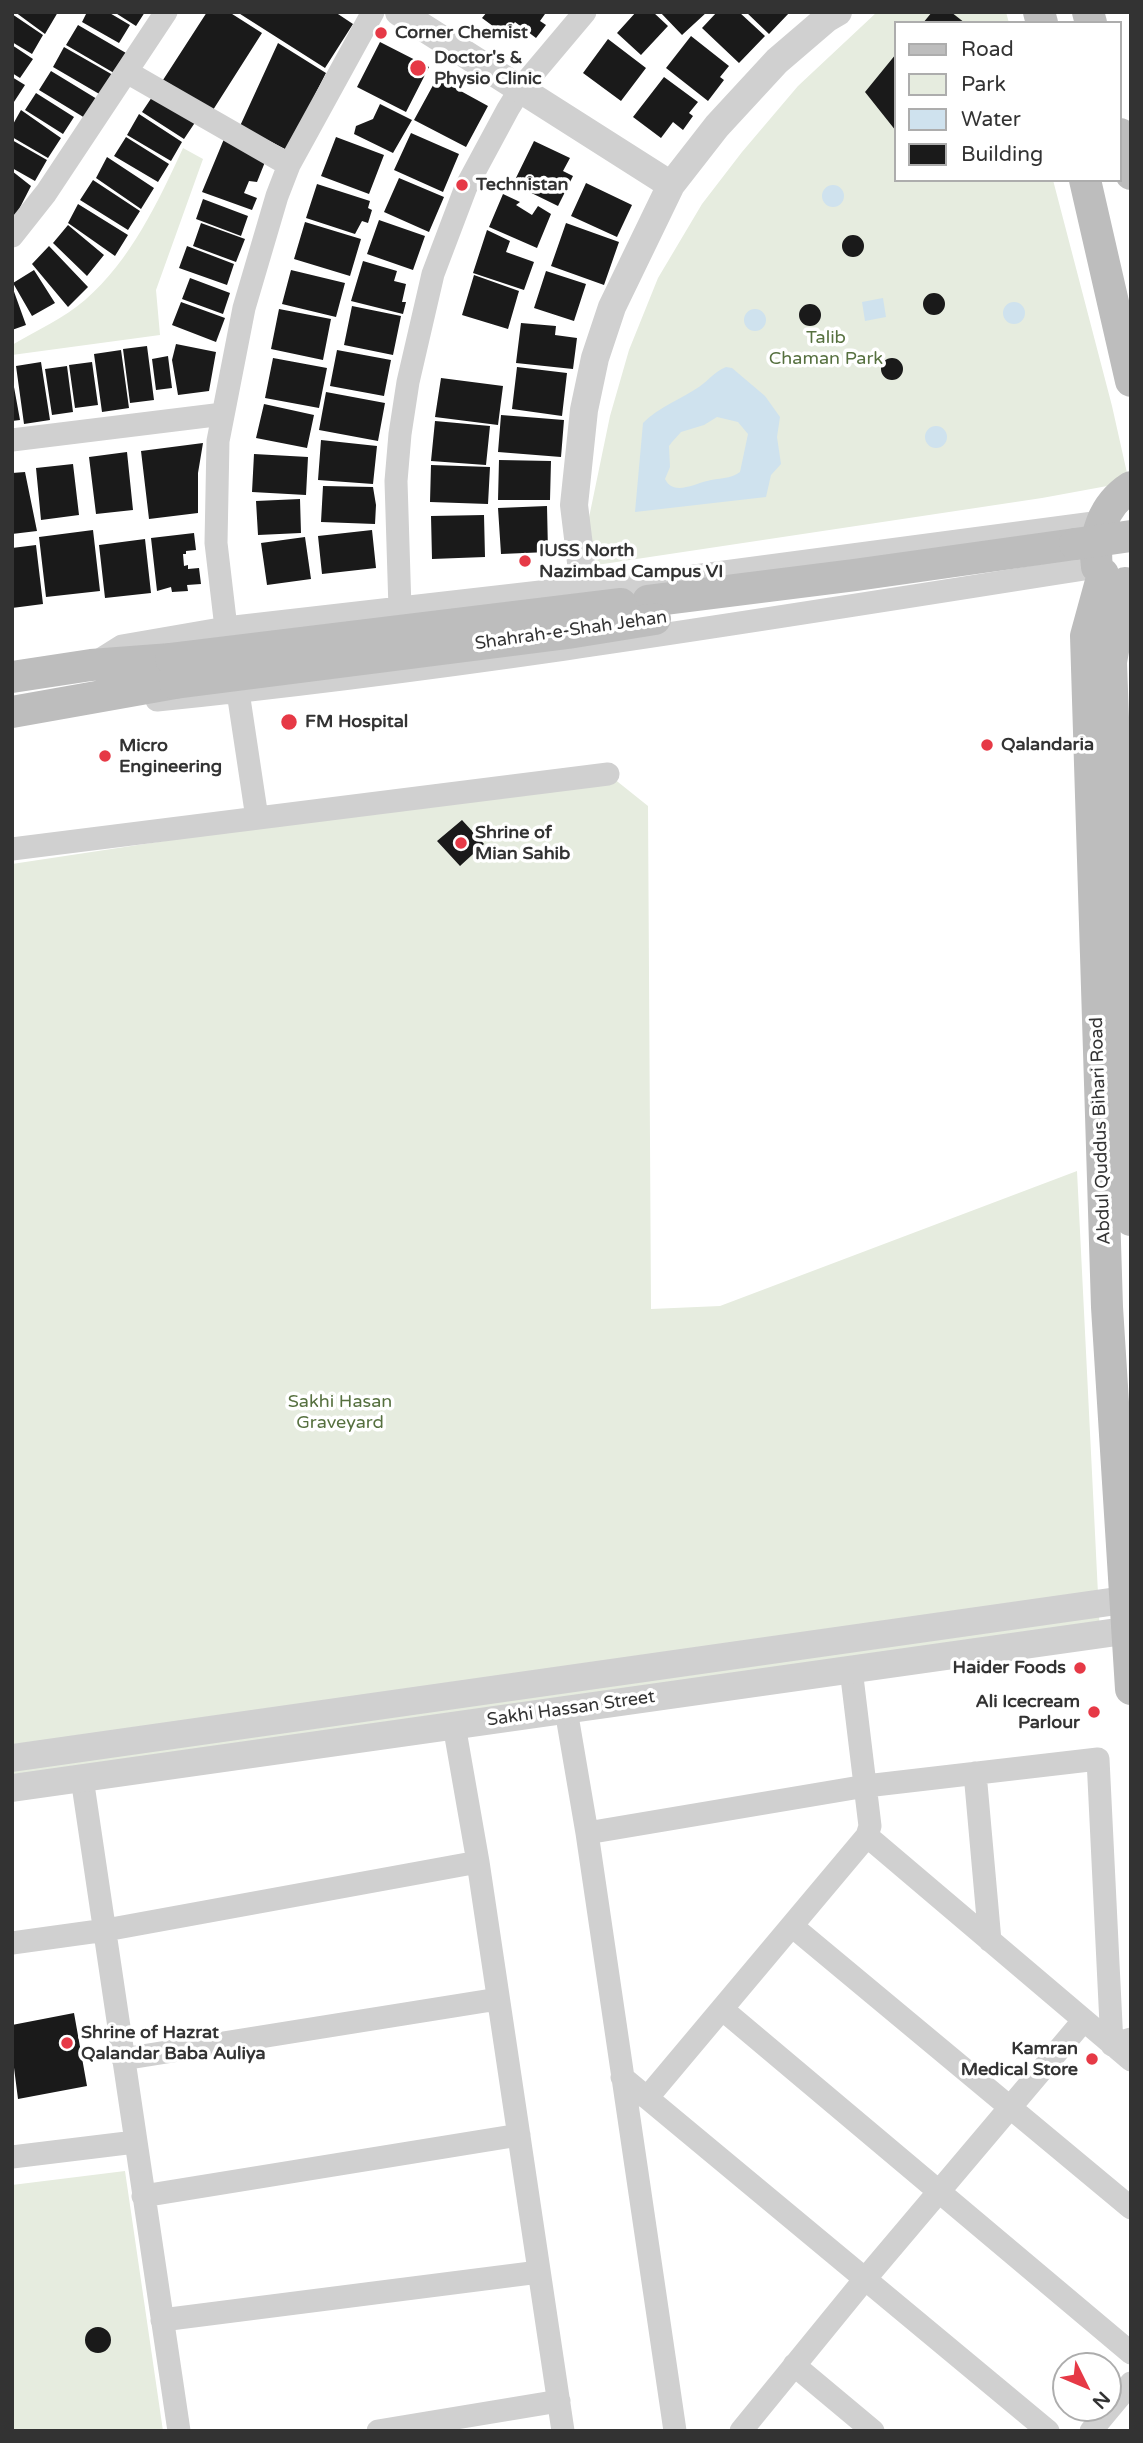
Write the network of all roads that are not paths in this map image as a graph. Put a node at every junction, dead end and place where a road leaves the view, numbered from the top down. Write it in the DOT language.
graph roads {
  1 [pos="166,12"];
  2 [pos="373,12"];
  3 [pos="400,12"];
  4 [pos="585,12"];
  5 [pos="838,12"];
  6 [pos="127,72"];
  7 [pos="521,88"];
  8 [pos="1122,141"];
  9 [pos="289,165"];
  10 [pos="1131,175"];
  11 [pos="1095,182"];
  12 [pos="671,184"];
  13 [pos="12,236"];
  14 [pos="1131,381"];
  15 [pos="223,414"];
  16 [pos="12,440"];
  17 [pos="1131,487"];
  18 [pos="1101,522"];
  19 [pos="1131,536"];
  20 [pos="1117,573"];
  21 [pos="619,586"];
  22 [pos="584,587"];
  23 [pos="400,609"];
  24 [pos="226,628"];
  25 [pos="626,641"];
  26 [pos="91,666"];
  27 [pos="173,671"];
  28 [pos="12,677"];
  29 [pos="127,690"];
  30 [pos="238,692"];
  31 [pos="1121,695"];
  32 [pos="12,712"];
  33 [pos="608,774"];
  34 [pos="1123,807"];
  35 [pos="257,818"];
  36 [pos="12,849"];
  37 [pos="1125,916"];
  38 [pos="1127,1015"];
  39 [pos="1129,1141"];
  40 [pos="1131,1220"];
  41 [pos="1128,1615"];
  42 [pos="851,1669"];
  43 [pos="1131,1689"];
  44 [pos="566,1710"];
  45 [pos="454,1726"];
  46 [pos="12,1758"];
  47 [pos="975,1773"];
  48 [pos="82,1778"];
  49 [pos="866,1786"];
  50 [pos="12,1788"];
  51 [pos="587,1833"];
  52 [pos="867,1836"];
  53 [pos="478,1862"];
  54 [pos="792,1926"];
  55 [pos="106,1930"];
  56 [pos="990,1941"];
  57 [pos="12,1943"];
  58 [pos="498,1998"];
  59 [pos="722,2009"];
  60 [pos="1084,2020"];
  61 [pos="1122,2042"];
  62 [pos="124,2059"];
  63 [pos="1131,2060"];
  64 [pos="622,2077"];
  65 [pos="647,2098"];
  66 [pos="1009,2108"];
  67 [pos="519,2134"];
  68 [pos="135,2142"];
  69 [pos="12,2157"];
  70 [pos="940,2191"];
  71 [pos="143,2196"];
  72 [pos="1131,2208"];
  73 [pos="539,2272"];
  74 [pos="865,2279"];
  75 [pos="162,2320"];
  76 [pos="1131,2353"];
  77 [pos="794,2365"];
  78 [pos="1131,2383"];
  79 [pos="559,2401"];
  80 [pos="179,2431"];
  81 [pos="378,2431"];
  82 [pos="563,2431"];
  83 [pos="675,2431"];
  84 [pos="741,2431"];
  85 [pos="873,2431"];
  86 [pos="1048,2431"];
  87 [pos="1091,2431"];
  1 -- 6 [label="street"];
  2 -- 9 [label="street"];
  3 -- 7 [label="street"];
  4 -- 7 [label="street"];
  5 -- 12 [label="street"];
  6 -- 9 [label="street"];
  6 -- 13 [label="street"];
  7 -- 12 [label="street"];
  7 -- 23 [label="street"];
  8 -- 10 [label="main road"];
  9 -- 15 [label="street"];
  11 -- 14 [label="main road"];
  12 -- 22 [label="street"];
  15 -- 16 [label="street"];
  15 -- 24 [label="street"];
  17 -- 18 [label="main road"];
  18 -- 20 [label="main road"];
  18 -- 21 [label="street"];
  19 -- 27 [label="main road, Shahrah-e-Shah Jehan, bridge"];
  20 -- 25 [label="street"];
  20 -- 27 [label="main road, Shahrah-e-Shah Jehan, bridge"];
  20 -- 31 [label="main road, Abdul Quddus Bihari Road"];
  20 -- 41 [label="main road, Abdul Quddus Bihari Road"];
  21 -- 22 [label="street"];
  21 -- 25 [label="street"];
  22 -- 23 [label="street"];
  23 -- 24 [label="street"];
  24 -- 26 [label="street"];
  25 -- 30 [label="street"];
  26 -- 27 [label="main road, Shahrah-e-Shah Jehan"];
  26 -- 28 [label="main road, Shahrah-e-Shah Jehan"];
  27 -- 29 [label="main road, Shahrah-e-Shah Jehan"];
  29 -- 30 [label="street"];
  29 -- 32 [label="main road, Shahrah-e-Shah Jehan"];
  30 -- 35 [label="street"];
  31 -- 34 [label="main road, Abdul Quddus Bihari Road"];
  33 -- 35 [label="street"];
  34 -- 37 [label="main road, Abdul Quddus Bihari Road"];
  35 -- 36 [label="street"];
  37 -- 38 [label="main road, Abdul Quddus Bihari Road"];
  38 -- 39 [label="main road, Abdul Quddus Bihari Road"];
  39 -- 40 [label="main road, Abdul Quddus Bihari Road"];
  41 -- 42 [label="street, Sakhi Hassan Street"];
  41 -- 43 [label="main road, Abdul Quddus Bihari Road"];
  41 -- 46 [label="street, Sakhi Hassan Street"];
  42 -- 44 [label="street, Sakhi Hassan Street"];
  42 -- 49 [label="street"];
  44 -- 45 [label="street, Sakhi Hassan Street"];
  44 -- 51 [label="street"];
  45 -- 48 [label="street, Sakhi Hassan Street"];
  45 -- 53 [label="street"];
  47 -- 49 [label="street"];
  47 -- 56 [label="street"];
  47 -- 61 [label="street"];
  48 -- 50 [label="street, Sakhi Hassan Street"];
  48 -- 55 [label="street"];
  49 -- 51 [label="street"];
  49 -- 52 [label="street"];
  51 -- 64 [label="street"];
  52 -- 54 [label="street"];
  52 -- 56 [label="street"];
  53 -- 55 [label="street"];
  53 -- 58 [label="street"];
  54 -- 59 [label="street"];
  54 -- 66 [label="street"];
  55 -- 57 [label="street"];
  55 -- 62 [label="street"];
  56 -- 60 [label="street"];
  58 -- 62 [label="street"];
  58 -- 67 [label="street"];
  59 -- 65 [label="street"];
  59 -- 70 [label="street"];
  60 -- 61 [label="street"];
  60 -- 66 [label="street"];
  61 -- 63 [label="street"];
  62 -- 68 [label="street"];
  64 -- 65 [label="street"];
  64 -- 83 [label="street"];
  65 -- 74 [label="street"];
  66 -- 70 [label="street"];
  66 -- 72 [label="street"];
  67 -- 71 [label="street"];
  67 -- 73 [label="street"];
  68 -- 69 [label="street"];
  68 -- 71 [label="street"];
  70 -- 74 [label="street"];
  70 -- 76 [label="street"];
  71 -- 75 [label="street"];
  73 -- 75 [label="street"];
  73 -- 79 [label="street"];
  74 -- 77 [label="street"];
  74 -- 86 [label="street"];
  75 -- 80 [label="street"];
  77 -- 84 [label="street"];
  77 -- 85 [label="street"];
  78 -- 87 [label="street"];
  79 -- 81 [label="street"];
  79 -- 82 [label="street"];
}
